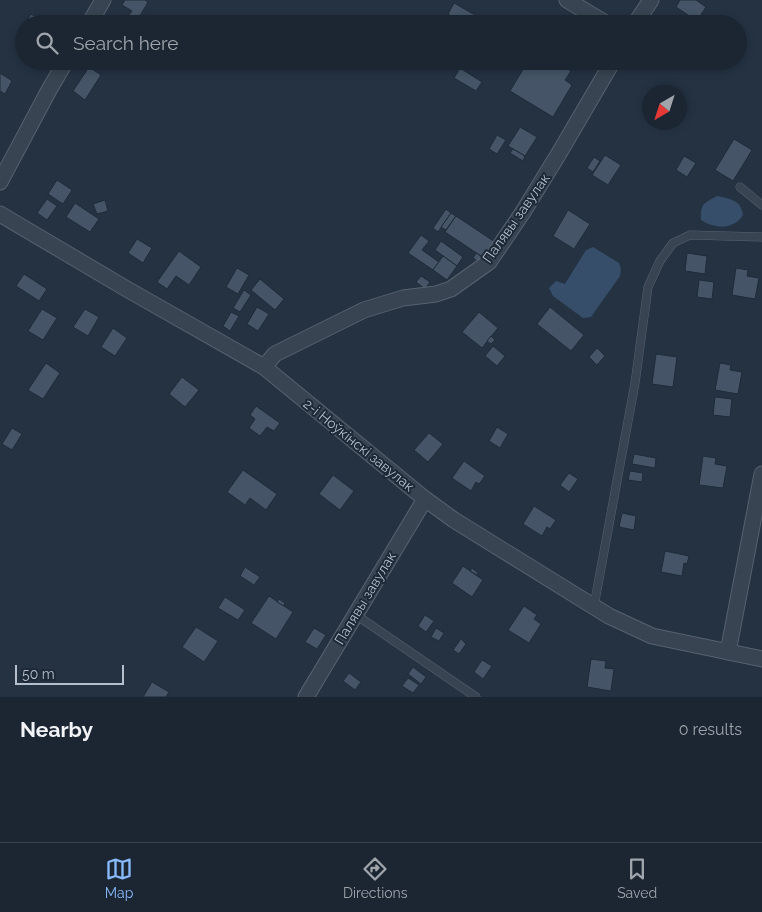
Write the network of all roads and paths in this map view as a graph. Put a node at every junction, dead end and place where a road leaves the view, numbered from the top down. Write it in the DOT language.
graph roads {
  1 [pos="103,0"];
  2 [pos="567,0"];
  3 [pos="651,0"];
  4 [pos="94,15"];
  5 [pos="592,15"];
  6 [pos="641,15"];
  7 [pos="61,70"];
  8 [pos="608,70"];
  9 [pos="0,182"];
  10 [pos="740,187"];
  11 [pos="762,205"];
  12 [pos="0,214"];
  13 [pos="762,237"];
  14 [pos="264,367"];
  15 [pos="762,474"];
  16 [pos="425,499"];
  17 [pos="594,606"];
  18 [pos="356,615"];
  19 [pos="728,652"];
  20 [pos="762,659"];
  21 [pos="306,697"];
  22 [pos="476,697"];
  1 -- 4 [label="street"];
  2 -- 5 [label="street"];
  3 -- 6 [label="street"];
  7 -- 9 [label="street"];
  8 -- 14 [label="street, Палявы завулак"];
  10 -- 11 [label="lane"];
  12 -- 14 [label="street, 2-і Ноўкінскі завулак"];
  13 -- 17 [label="lane"];
  14 -- 16 [label="street, 2-і Ноўкінскі завулак"];
  15 -- 19 [label="street"];
  16 -- 17 [label="street, 2-і Ноўкінскі завулак"];
  16 -- 18 [label="street, Палявы завулак"];
  17 -- 19 [label="street, 2-і Ноўкінскі завулак"];
  18 -- 21 [label="street, Палявы завулак"];
  18 -- 22 [label="lane"];
  19 -- 20 [label="street, 2-і Ноўкінскі завулак"];
}
